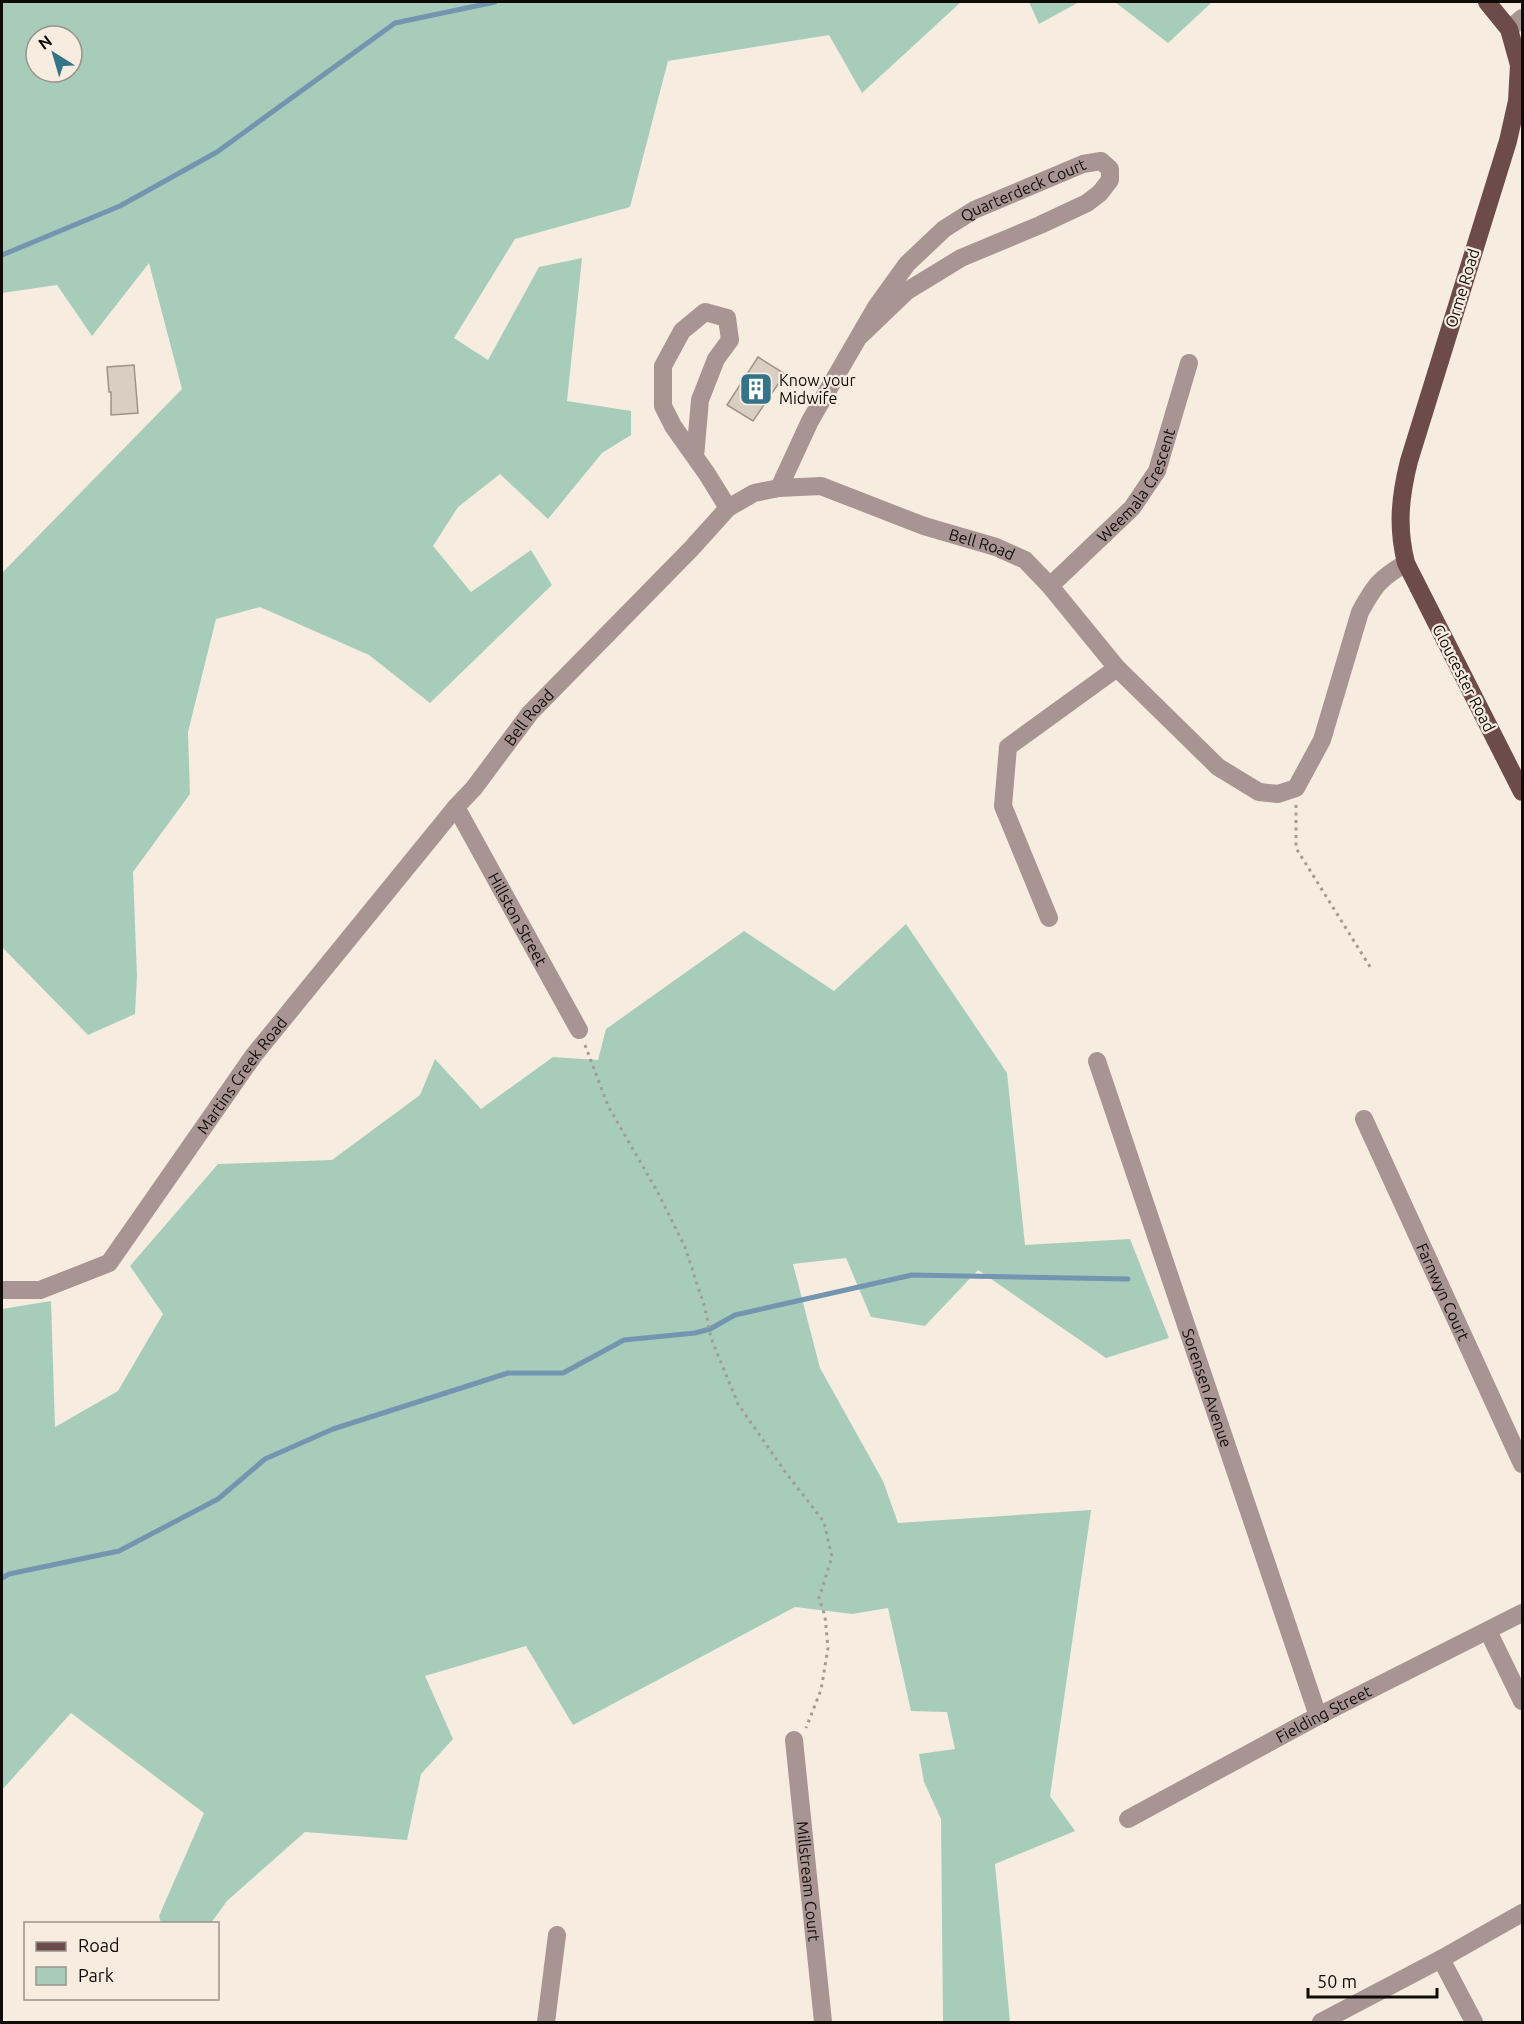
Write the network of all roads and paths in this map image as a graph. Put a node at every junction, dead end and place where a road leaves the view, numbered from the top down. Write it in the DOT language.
graph roads {
  1 [pos="1487,2"];
  2 [pos="1516,24"];
  3 [pos="859,337"];
  4 [pos="1189,363"];
  5 [pos="696,457"];
  6 [pos="779,488"];
  7 [pos="728,507"];
  8 [pos="1406,563"];
  9 [pos="1050,585"];
  10 [pos="1117,668"];
  11 [pos="1296,788"];
  12 [pos="1522,792"];
  13 [pos="456,807"];
  14 [pos="1049,918"];
  15 [pos="1372,970"];
  16 [pos="579,1030"];
  17 [pos="1097,1060"];
  18 [pos="1364,1119"];
  19 [pos="2,1290"];
  20 [pos="1522,1464"];
  21 [pos="1522,1613"];
  22 [pos="1488,1631"];
  23 [pos="1522,1701"];
  24 [pos="1317,1716"];
  25 [pos="794,1740"];
  26 [pos="1128,1819"];
  27 [pos="1522,1912"];
  28 [pos="557,1935"];
  29 [pos="1441,1959"];
  30 [pos="546,2022"];
  31 [pos="822,2022"];
  32 [pos="1321,2022"];
  33 [pos="1474,2022"];
  1 -- 2 [label="main road"];
  2 -- 8 [label="main road, Orme Road"];
  3 -- 3 [label="street, Quarterdeck Court"];
  3 -- 6 [label="street, Quarterdeck Court"];
  4 -- 9 [label="street, Weemala Crescent"];
  5 -- 5 [label="street"];
  5 -- 7 [label="street"];
  6 -- 7 [label="street, Bell Road"];
  6 -- 9 [label="street, Bell Road"];
  7 -- 13 [label="street, Bell Road"];
  8 -- 11 [label="street"];
  8 -- 12 [label="main road, Gloucester Road"];
  9 -- 10 [label="street, Bell Road"];
  10 -- 11 [label="street, Bell Road"];
  10 -- 14 [label="street"];
  11 -- 15 [label="path"];
  13 -- 16 [label="street, Hillston Street"];
  13 -- 19 [label="street, Martins Creek Road"];
  16 -- 25 [label="path"];
  17 -- 24 [label="street, Sorensen Avenue"];
  18 -- 20 [label="street, Farnwyn Court"];
  21 -- 22 [label="street, Fielding Street"];
  22 -- 23 [label="street"];
  22 -- 24 [label="street, Fielding Street"];
  24 -- 26 [label="street, Fielding Street"];
  25 -- 31 [label="street, Millstream Court"];
  27 -- 29 [label="street"];
  28 -- 30 [label="street"];
  29 -- 32 [label="street"];
  29 -- 33 [label="street"];
}
